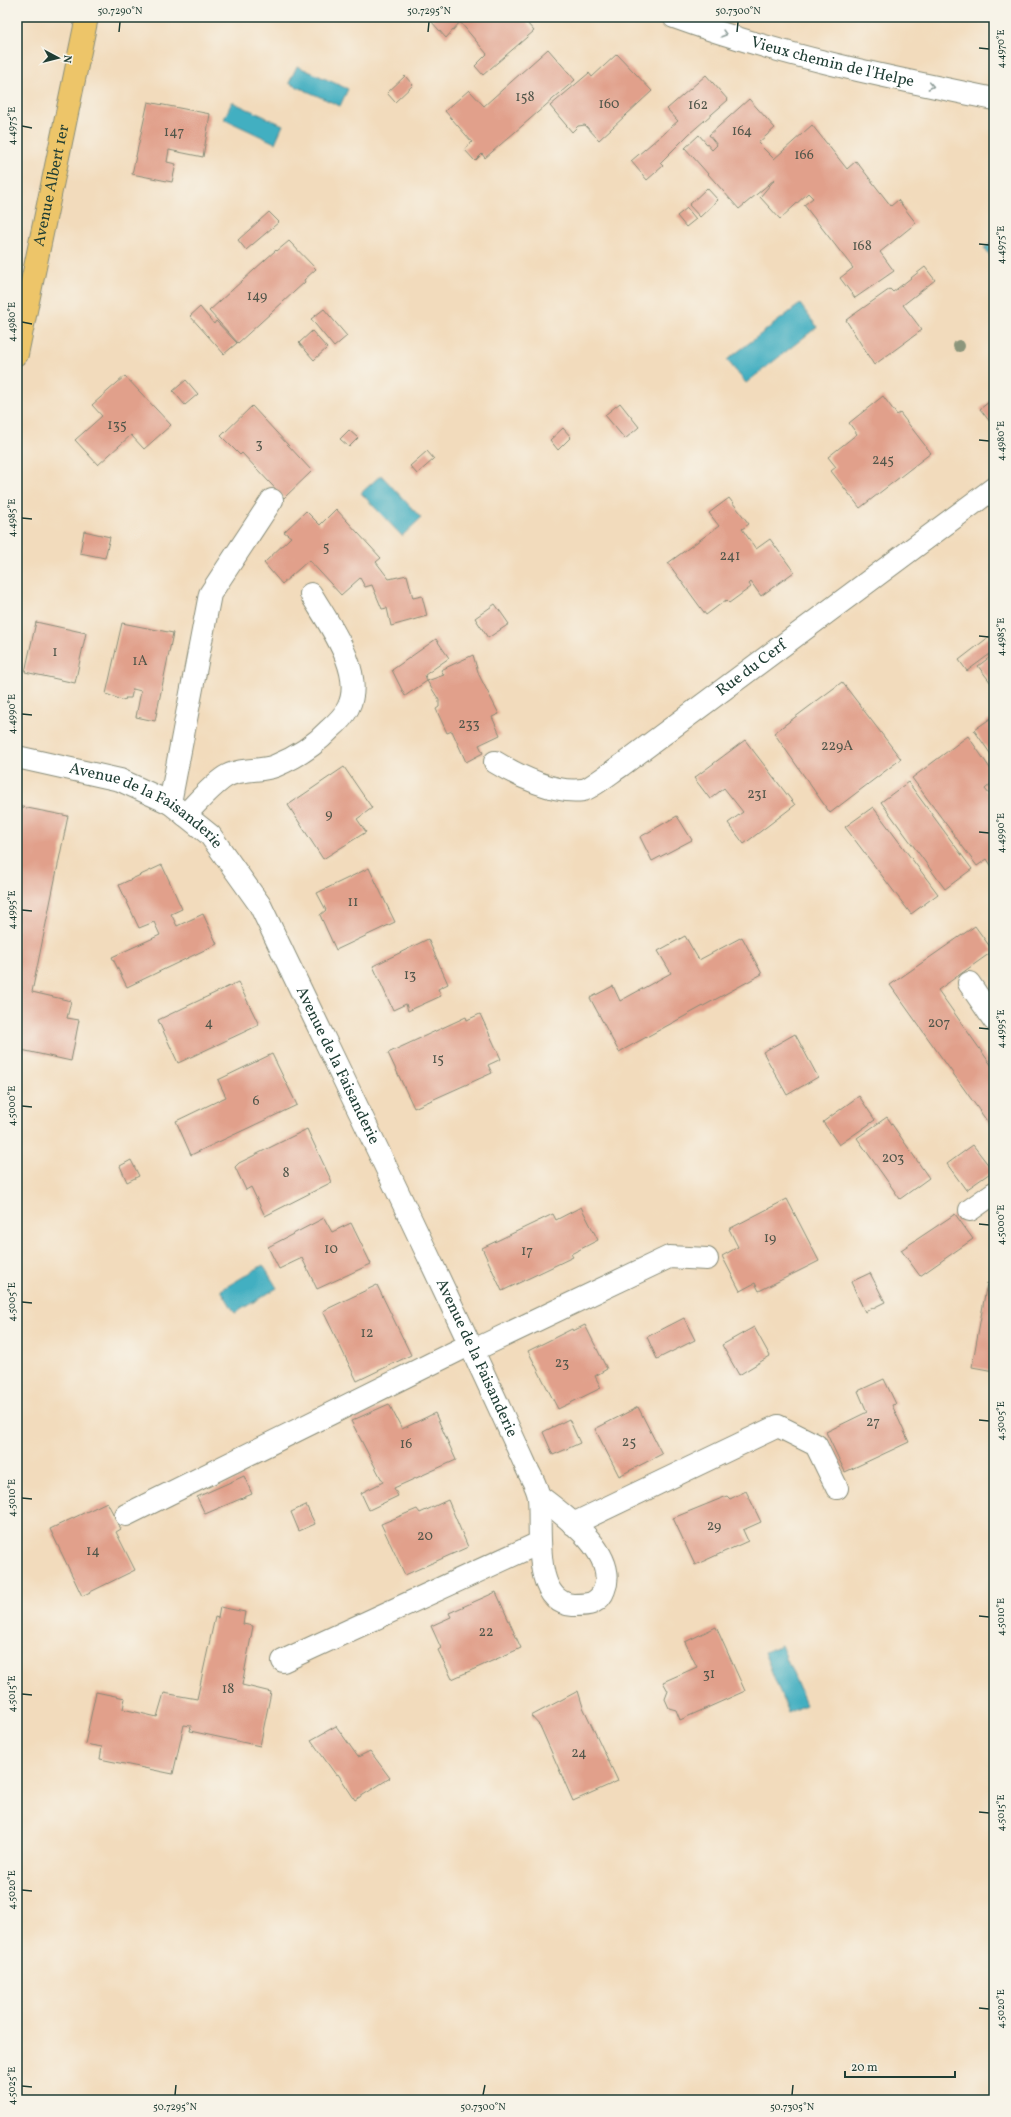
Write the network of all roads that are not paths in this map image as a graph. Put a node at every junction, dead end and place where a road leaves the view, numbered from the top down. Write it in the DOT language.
graph roads {
  1 [pos="87,17"];
  2 [pos="674,17"];
  3 [pos="994,99"];
  4 [pos="17,354"];
  5 [pos="994,488"];
  6 [pos="272,500"];
  7 [pos="311,594"];
  8 [pos="17,757"];
  9 [pos="495,762"];
  10 [pos="178,809"];
  11 [pos="969,983"];
  12 [pos="994,1020"];
  13 [pos="994,1193"];
  14 [pos="970,1210"];
  15 [pos="707,1259"];
  16 [pos="472,1347"];
  17 [pos="837,1488"];
  18 [pos="539,1496"];
  19 [pos="126,1515"];
  20 [pos="573,1524"];
  21 [pos="539,1543"];
  22 [pos="283,1662"];
  1 -- 4 [label="main road, Avenue Albert 1er"];
  2 -- 3 [label="street, Vieux chemin de l'Helpe, one-way"];
  5 -- 9 [label="street, Rue du Cerf"];
  6 -- 10 [label="street"];
  7 -- 10 [label="street"];
  8 -- 10 [label="street, Avenue de la Faisanderie"];
  10 -- 16 [label="street, Avenue de la Faisanderie"];
  11 -- 12 [label="street"];
  13 -- 14 [label="street"];
  15 -- 16 [label="street"];
  16 -- 18 [label="street, Avenue de la Faisanderie"];
  16 -- 19 [label="street"];
  17 -- 20 [label="street"];
  18 -- 20 [label="street, Avenue de la Faisanderie"];
  18 -- 21 [label="street, Avenue de la Faisanderie"];
  20 -- 21 [label="street, Avenue de la Faisanderie"];
  21 -- 22 [label="street"];
}
